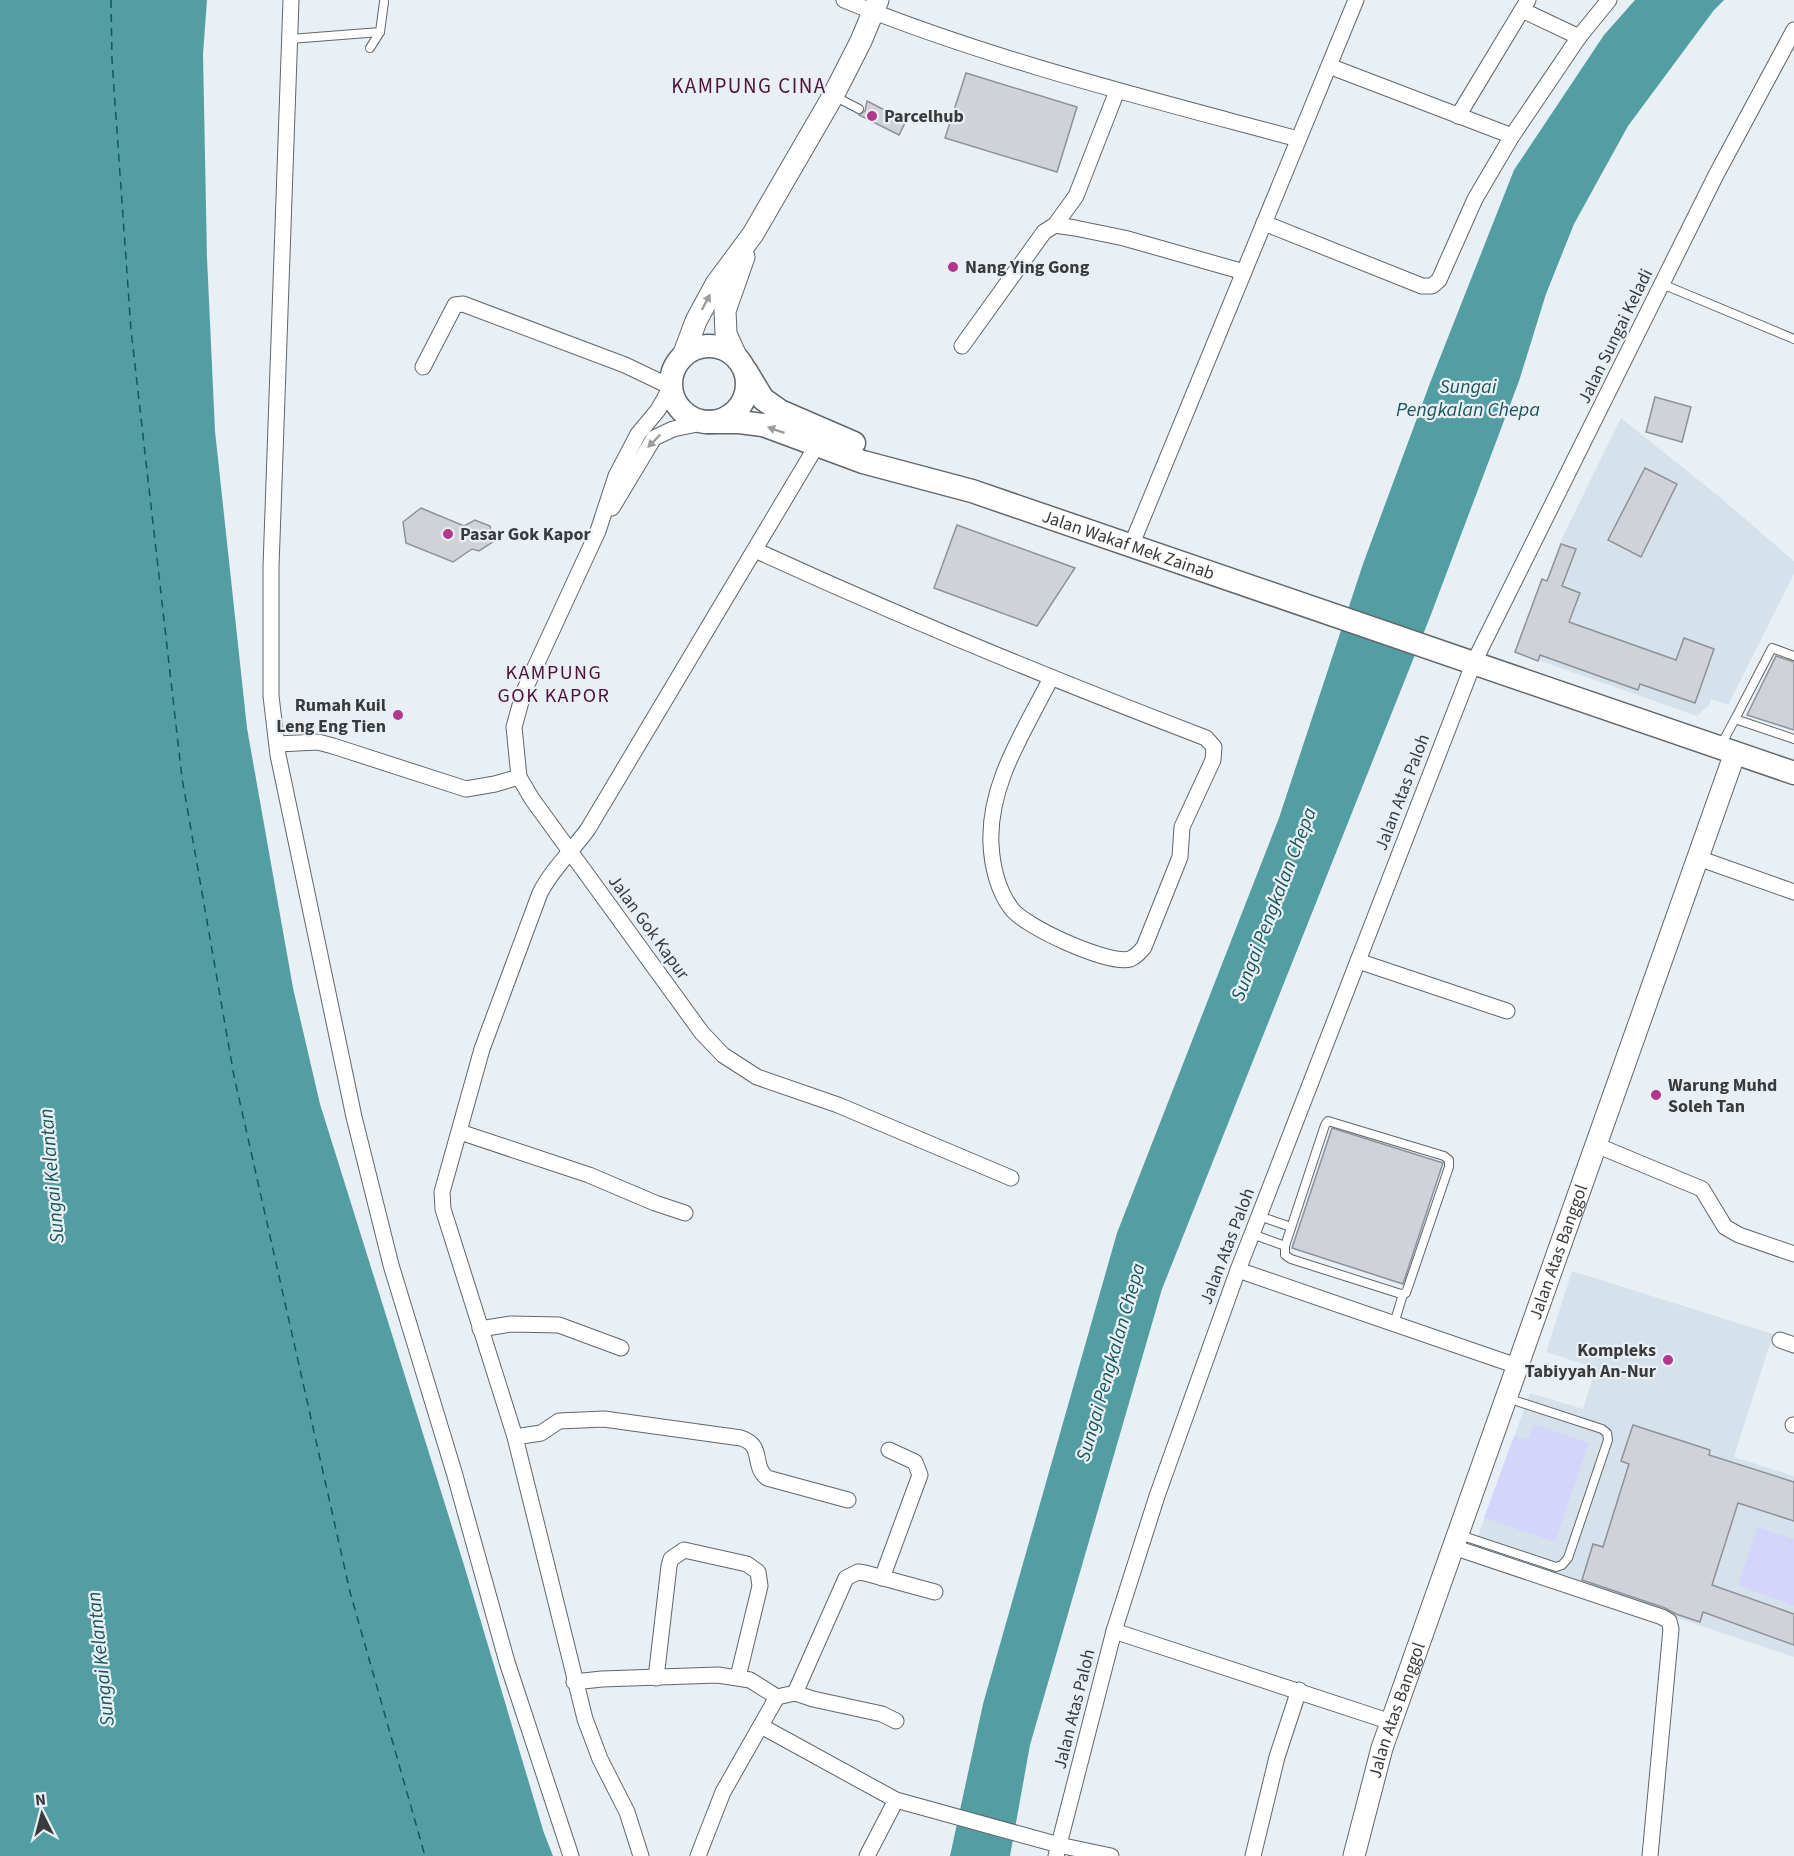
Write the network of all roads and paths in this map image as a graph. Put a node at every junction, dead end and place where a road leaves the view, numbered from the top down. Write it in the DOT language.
graph roads {
  1 [pos="291,0"];
  2 [pos="844,0"];
  3 [pos="1609,0"];
  4 [pos="384,2"];
  5 [pos="1353,2"];
  6 [pos="1525,5"];
  7 [pos="876,6"];
  8 [pos="380,32"];
  9 [pos="1793,33"];
  10 [pos="1579,37"];
  11 [pos="290,39"];
  12 [pos="370,48"];
  13 [pos="1329,66"];
  14 [pos="1117,91"];
  15 [pos="833,96"];
  16 [pos="859,109"];
  17 [pos="1458,116"];
  18 [pos="1512,136"];
  19 [pos="1298,139"];
  20 [pos="1264,223"];
  21 [pos="1055,225"];
  22 [pos="753,234"];
  23 [pos="1244,272"];
  24 [pos="1662,284"];
  25 [pos="1794,339"];
  26 [pos="962,346"];
  27 [pos="683,356"];
  28 [pos="741,365"];
  29 [pos="423,367"];
  30 [pos="671,387"];
  31 [pos="707,422"];
  32 [pos="818,445"];
  33 [pos="972,491"];
  34 [pos="598,531"];
  35 [pos="1131,546"];
  36 [pos="755,550"];
  37 [pos="1794,656"];
  38 [pos="1474,662"];
  39 [pos="1051,678"];
  40 [pos="1735,718"];
  41 [pos="1794,739"];
  42 [pos="277,744"];
  43 [pos="1727,750"];
  44 [pos="1794,773"];
  45 [pos="519,777"];
  46 [pos="571,853"];
  47 [pos="1698,858"];
  48 [pos="1794,892"];
  49 [pos="1358,961"];
  50 [pos="1507,1011"];
  51 [pos="460,1132"];
  52 [pos="1596,1145"];
  53 [pos="1011,1178"];
  54 [pos="686,1213"];
  55 [pos="1259,1216"];
  56 [pos="1291,1227"];
  57 [pos="1252,1234"];
  58 [pos="1285,1246"];
  59 [pos="1794,1254"];
  60 [pos="1238,1270"];
  61 [pos="1404,1294"];
  62 [pos="1394,1324"];
  63 [pos="480,1329"];
  64 [pos="621,1348"];
  65 [pos="1517,1366"];
  66 [pos="1506,1398"];
  67 [pos="515,1437"];
  68 [pos="889,1450"];
  69 [pos="848,1500"];
  70 [pos="1455,1541"];
  71 [pos="882,1578"];
  72 [pos="935,1592"];
  73 [pos="1114,1631"];
  74 [pos="738,1677"];
  75 [pos="656,1678"];
  76 [pos="574,1682"];
  77 [pos="1299,1690"];
  78 [pos="795,1693"];
  79 [pos="777,1697"];
  80 [pos="896,1721"];
  81 [pos="1391,1722"];
  82 [pos="761,1726"];
  83 [pos="896,1800"];
  84 [pos="1058,1850"];
  85 [pos="571,1856"];
  86 [pos="641,1856"];
  87 [pos="698,1856"];
  88 [pos="867,1856"];
  89 [pos="1111,1856"];
  90 [pos="1253,1856"];
  91 [pos="1354,1856"];
  92 [pos="1650,1856"];
  1 -- 11 [label="street"];
  2 -- 7 [label="street"];
  3 -- 10 [label="street"];
  4 -- 8 [label="lane"];
  5 -- 13 [label="street"];
  6 -- 10 [label="street"];
  6 -- 17 [label="street"];
  7 -- 14 [label="street"];
  7 -- 15 [label="main road"];
  8 -- 11 [label="lane"];
  8 -- 12 [label="lane"];
  9 -- 24 [label="street, Jalan Sungai Keladi"];
  10 -- 18 [label="street"];
  11 -- 42 [label="street"];
  13 -- 17 [label="street"];
  13 -- 19 [label="street"];
  14 -- 19 [label="street"];
  14 -- 21 [label="street"];
  15 -- 16 [label="lane"];
  15 -- 22 [label="main road"];
  17 -- 18 [label="street"];
  18 -- 20 [label="street"];
  19 -- 20 [label="street"];
  20 -- 23 [label="street"];
  21 -- 23 [label="street"];
  21 -- 26 [label="street"];
  27 -- 22 [label="main road, one-way"];
  22 -- 28 [label="main road"];
  23 -- 35 [label="street"];
  24 -- 25 [label="lane"];
  24 -- 38 [label="street, Jalan Sungai Keladi"];
  27 -- 28 [label="main road"];
  27 -- 30 [label="main road"];
  28 -- 31 [label="main road"];
  28 -- 33 [label="main road, Jalan Wakaf Mek Zainab"];
  29 -- 30 [label="street"];
  30 -- 31 [label="main road"];
  30 -- 34 [label="street, Jalan Gok Kapur"];
  32 -- 31 [label="main road, Jalan Wakaf Mek Zainab, one-way"];
  31 -- 34 [label="street, Jalan Gok Kapur, one-way"];
  32 -- 33 [label="main road, Jalan Wakaf Mek Zainab"];
  32 -- 36 [label="street"];
  33 -- 35 [label="main road, Jalan Wakaf Mek Zainab"];
  34 -- 45 [label="street, Jalan Gok Kapur"];
  35 -- 38 [label="main road, Jalan Wakaf Mek Zainab"];
  36 -- 39 [label="street"];
  36 -- 46 [label="street"];
  37 -- 40 [label="lane"];
  38 -- 43 [label="main road, Jalan Wakaf Mek Zainab"];
  38 -- 49 [label="street, Jalan Atas Paloh"];
  39 -- 39 [label="street"];
  40 -- 41 [label="lane"];
  40 -- 43 [label="lane"];
  42 -- 45 [label="street"];
  42 -- 85 [label="street"];
  43 -- 44 [label="main road, Jalan Wakaf Mek Zainab"];
  43 -- 47 [label="main road, Jalan Atas Banggol"];
  45 -- 46 [label="street, Jalan Gok Kapur"];
  46 -- 51 [label="street"];
  46 -- 53 [label="street, Jalan Gok Kapur"];
  47 -- 48 [label="street"];
  47 -- 52 [label="main road, Jalan Atas Banggol"];
  49 -- 50 [label="street"];
  49 -- 55 [label="street, Jalan Atas Paloh"];
  51 -- 54 [label="street"];
  51 -- 63 [label="street"];
  52 -- 59 [label="street"];
  52 -- 65 [label="main road, Jalan Atas Banggol"];
  55 -- 56 [label="lane"];
  55 -- 57 [label="street, Jalan Atas Paloh"];
  56 -- 58 [label="lane"];
  56 -- 61 [label="lane"];
  57 -- 58 [label="lane"];
  57 -- 60 [label="street, Jalan Atas Paloh"];
  58 -- 61 [label="lane"];
  60 -- 62 [label="street"];
  60 -- 73 [label="street, Jalan Atas Paloh"];
  61 -- 62 [label="lane"];
  62 -- 65 [label="street"];
  63 -- 64 [label="street"];
  63 -- 67 [label="street"];
  65 -- 66 [label="main road, Jalan Atas Banggol"];
  66 -- 70 [label="main road, Jalan Atas Banggol"];
  66 -- 70 [label="lane"];
  67 -- 69 [label="street"];
  67 -- 76 [label="street"];
  68 -- 71 [label="street"];
  70 -- 81 [label="main road, Jalan Atas Banggol"];
  70 -- 92 [label="street"];
  71 -- 72 [label="street"];
  71 -- 78 [label="street"];
  73 -- 77 [label="street"];
  73 -- 84 [label="street, Jalan Atas Paloh"];
  74 -- 75 [label="street"];
  74 -- 75 [label="street"];
  74 -- 79 [label="street"];
  75 -- 76 [label="street"];
  76 -- 86 [label="street"];
  77 -- 81 [label="street"];
  77 -- 90 [label="street"];
  78 -- 79 [label="street"];
  78 -- 80 [label="street"];
  79 -- 82 [label="street"];
  81 -- 91 [label="main road, Jalan Atas Banggol"];
  82 -- 83 [label="street"];
  82 -- 87 [label="street"];
  83 -- 84 [label="street"];
  83 -- 88 [label="street"];
  84 -- 89 [label="street"];
}
